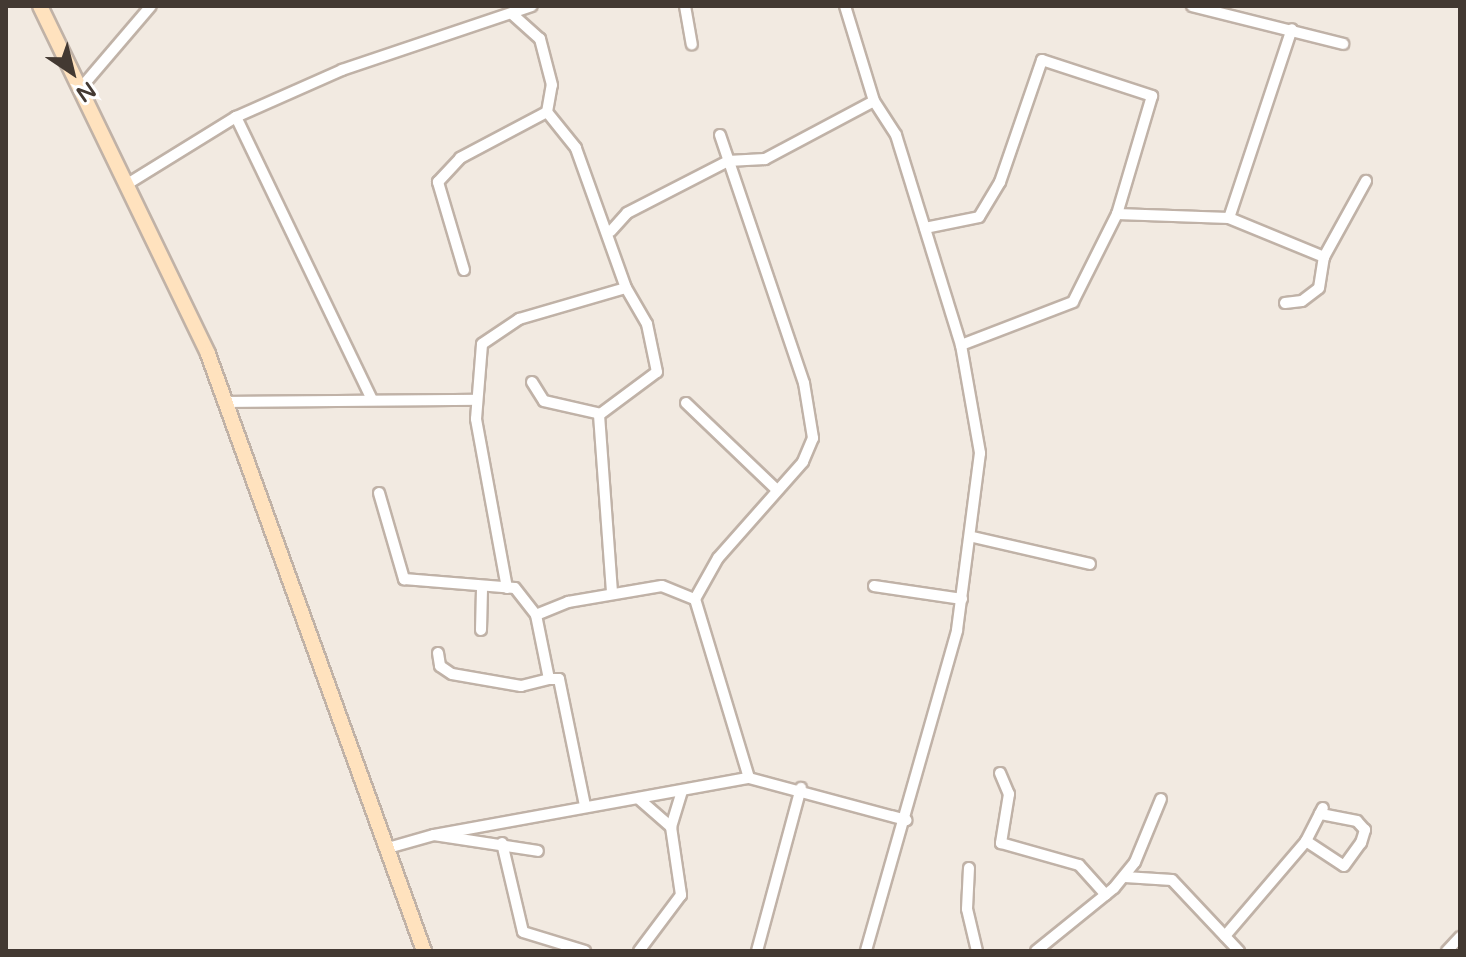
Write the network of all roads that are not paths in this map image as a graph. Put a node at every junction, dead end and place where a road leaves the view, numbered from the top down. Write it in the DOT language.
graph roads {
  1 [pos="40,6"];
  2 [pos="151,6"];
  3 [pos="532,6"];
  4 [pos="685,6"];
  5 [pos="845,6"];
  6 [pos="1192,6"];
  7 [pos="513,15"];
  8 [pos="1292,29"];
  9 [pos="692,44"];
  10 [pos="1343,44"];
  11 [pos="80,89"];
  12 [pos="874,101"];
  13 [pos="547,112"];
  14 [pos="236,117"];
  15 [pos="720,135"];
  16 [pos="728,161"];
  17 [pos="1366,181"];
  18 [pos="129,183"];
  19 [pos="1117,214"];
  20 [pos="1229,218"];
  21 [pos="925,228"];
  22 [pos="611,231"];
  23 [pos="1324,257"];
  24 [pos="464,270"];
  25 [pos="625,286"];
  26 [pos="1285,303"];
  27 [pos="961,345"];
  28 [pos="532,382"];
  29 [pos="371,398"];
  30 [pos="477,400"];
  31 [pos="226,402"];
  32 [pos="686,403"];
  33 [pos="601,414"];
  34 [pos="777,490"];
  35 [pos="379,493"];
  36 [pos="973,537"];
  37 [pos="1090,564"];
  38 [pos="874,586"];
  39 [pos="507,588"];
  40 [pos="482,589"];
  41 [pos="612,592"];
  42 [pos="695,599"];
  43 [pos="962,599"];
  44 [pos="536,615"];
  45 [pos="481,630"];
  46 [pos="438,653"];
  47 [pos="549,679"];
  48 [pos="1000,773"];
  49 [pos="749,778"];
  50 [pos="801,788"];
  51 [pos="682,792"];
  52 [pos="637,798"];
  53 [pos="1161,799"];
  54 [pos="585,806"];
  55 [pos="906,820"];
  56 [pos="671,827"];
  57 [pos="434,835"];
  58 [pos="1306,841"];
  59 [pos="502,843"];
  60 [pos="388,848"];
  61 [pos="538,851"];
  62 [pos="969,868"];
  63 [pos="1123,878"];
  64 [pos="1106,895"];
  65 [pos="1225,936"];
  66 [pos="1460,937"];
  67 [pos="424,951"];
  68 [pos="585,951"];
  69 [pos="639,951"];
  70 [pos="757,951"];
  71 [pos="866,951"];
  72 [pos="977,951"];
  73 [pos="1036,951"];
  74 [pos="1239,951"];
  75 [pos="1447,951"];
  1 -- 11 [label="street"];
  2 -- 11 [label="street"];
  3 -- 7 [label="street"];
  4 -- 9 [label="street"];
  5 -- 12 [label="street"];
  6 -- 8 [label="street"];
  7 -- 13 [label="street"];
  7 -- 14 [label="street"];
  8 -- 10 [label="street"];
  8 -- 20 [label="street"];
  11 -- 18 [label="street"];
  12 -- 16 [label="street"];
  12 -- 21 [label="street"];
  13 -- 22 [label="street"];
  13 -- 24 [label="street"];
  14 -- 18 [label="street"];
  14 -- 29 [label="street"];
  15 -- 16 [label="street"];
  16 -- 22 [label="street"];
  16 -- 34 [label="street"];
  17 -- 23 [label="street"];
  18 -- 31 [label="street"];
  19 -- 20 [label="street"];
  19 -- 21 [label="street"];
  19 -- 27 [label="street"];
  20 -- 23 [label="street"];
  21 -- 27 [label="street"];
  22 -- 25 [label="street"];
  23 -- 26 [label="street"];
  25 -- 30 [label="street"];
  25 -- 33 [label="street"];
  27 -- 36 [label="street"];
  28 -- 33 [label="street"];
  29 -- 30 [label="street"];
  29 -- 31 [label="street"];
  30 -- 39 [label="street"];
  31 -- 60 [label="street"];
  32 -- 34 [label="street"];
  33 -- 41 [label="street"];
  34 -- 42 [label="street"];
  35 -- 40 [label="street"];
  36 -- 37 [label="street"];
  36 -- 43 [label="street"];
  38 -- 43 [label="street"];
  39 -- 40 [label="street"];
  39 -- 44 [label="street"];
  40 -- 45 [label="street"];
  41 -- 42 [label="street"];
  41 -- 44 [label="street"];
  42 -- 49 [label="street"];
  43 -- 55 [label="street"];
  44 -- 47 [label="street"];
  46 -- 47 [label="street"];
  47 -- 54 [label="street"];
  48 -- 64 [label="street"];
  49 -- 50 [label="street"];
  49 -- 51 [label="street"];
  50 -- 55 [label="street"];
  50 -- 70 [label="street"];
  51 -- 52 [label="street"];
  51 -- 56 [label="street"];
  52 -- 54 [label="street"];
  52 -- 56 [label="street"];
  53 -- 63 [label="street"];
  54 -- 57 [label="street"];
  55 -- 71 [label="street"];
  56 -- 69 [label="street"];
  57 -- 59 [label="street"];
  57 -- 60 [label="street"];
  58 -- 58 [label="street"];
  58 -- 65 [label="street"];
  59 -- 61 [label="street"];
  59 -- 68 [label="street"];
  60 -- 67 [label="street"];
  62 -- 72 [label="street"];
  63 -- 64 [label="street"];
  63 -- 65 [label="street"];
  64 -- 73 [label="street"];
  65 -- 74 [label="street"];
  66 -- 75 [label="street"];
}
